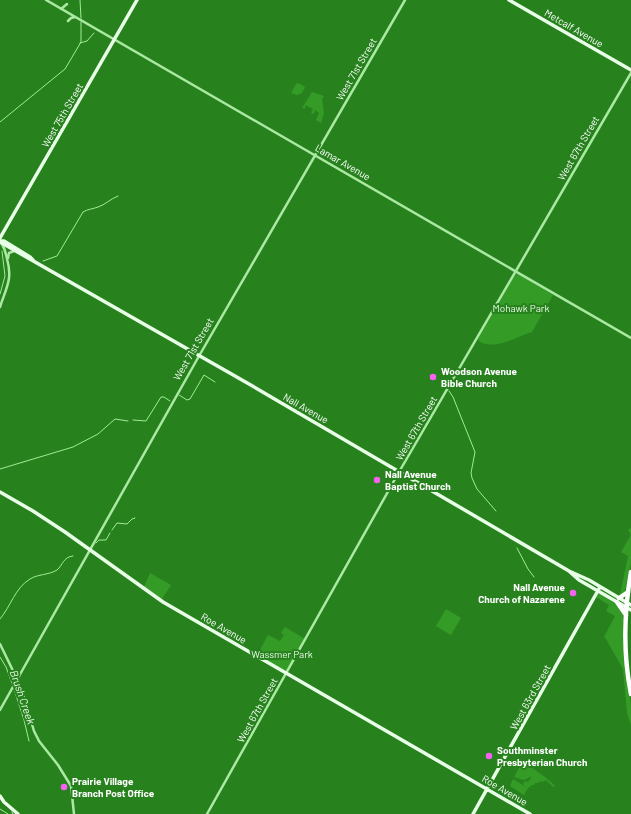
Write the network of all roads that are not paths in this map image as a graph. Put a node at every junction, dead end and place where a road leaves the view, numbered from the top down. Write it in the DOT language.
graph roads {
  1 [pos="46,0"];
  2 [pos="137,0"];
  3 [pos="405,0"];
  4 [pos="509,0"];
  5 [pos="67,4"];
  6 [pos="60,8"];
  7 [pos="76,17"];
  8 [pos="68,21"];
  9 [pos="114,40"];
  10 [pos="631,72"];
  11 [pos="315,155"];
  12 [pos="0,241"];
  13 [pos="14,251"];
  14 [pos="8,260"];
  15 [pos="34,261"];
  16 [pos="516,271"];
  17 [pos="0,307"];
  18 [pos="631,338"];
  19 [pos="199,356"];
  20 [pos="399,472"];
  21 [pos="0,492"];
  22 [pos="89,549"];
  23 [pos="631,572"];
  24 [pos="599,589"];
  25 [pos="628,592"];
  26 [pos="618,600"];
  27 [pos="629,606"];
  28 [pos="626,615"];
  29 [pos="0,644"];
  30 [pos="286,673"];
  31 [pos="17,679"];
  32 [pos="631,694"];
  33 [pos="0,710"];
  34 [pos="487,789"];
  35 [pos="0,796"];
  36 [pos="18,814"];
  37 [pos="74,814"];
  38 [pos="208,814"];
  39 [pos="473,814"];
  40 [pos="530,814"];
  1 -- 6 [label="street, Lamar Avenue"];
  2 -- 9 [label="main road, West 75th Street"];
  3 -- 11 [label="street, West 71st Street"];
  4 -- 10 [label="main road, Metcalf Avenue"];
  5 -- 6 [label="street"];
  6 -- 7 [label="street, Lamar Avenue"];
  7 -- 8 [label="street"];
  7 -- 9 [label="street, Lamar Avenue"];
  9 -- 11 [label="street, Lamar Avenue"];
  9 -- 12 [label="main road, West 75th Street"];
  10 -- 16 [label="street, West 67th Street"];
  11 -- 16 [label="street, Lamar Avenue"];
  11 -- 19 [label="street, West 71st Street"];
  12 -- 13 [label="main road, Nall Avenue"];
  12 -- 14 [label="street"];
  12 -- 15 [label="main road, Nall Avenue"];
  13 -- 14 [label="street"];
  13 -- 15 [label="main road, Nall Avenue"];
  14 -- 17 [label="street"];
  15 -- 19 [label="main road, Nall Avenue"];
  16 -- 18 [label="street, Lamar Avenue"];
  16 -- 20 [label="street, West 67th Street"];
  19 -- 20 [label="main road, Nall Avenue"];
  19 -- 22 [label="street, West 71st Street"];
  20 -- 24 [label="main road, Nall Avenue"];
  20 -- 30 [label="street, West 67th Street"];
  21 -- 22 [label="main road, Roe Avenue"];
  22 -- 30 [label="main road, Roe Avenue"];
  22 -- 31 [label="street, West 71st Street"];
  23 -- 25 [label="highway"];
  24 -- 26 [label="main road, Nall Avenue"];
  24 -- 34 [label="main road, West 63rd Street"];
  25 -- 26 [label="highway"];
  25 -- 27 [label="highway"];
  26 -- 27 [label="main road, Nall Avenue"];
  26 -- 28 [label="highway"];
  27 -- 28 [label="highway"];
  28 -- 32 [label="highway"];
  29 -- 31 [label="street"];
  30 -- 34 [label="main road, Roe Avenue"];
  30 -- 38 [label="street, West 67th Street"];
  31 -- 33 [label="street, West 71st Street"];
  31 -- 37 [label="street"];
  34 -- 39 [label="main road, West 63rd Street"];
  34 -- 40 [label="main road, Roe Avenue"];
  35 -- 36 [label="main road"];
}
